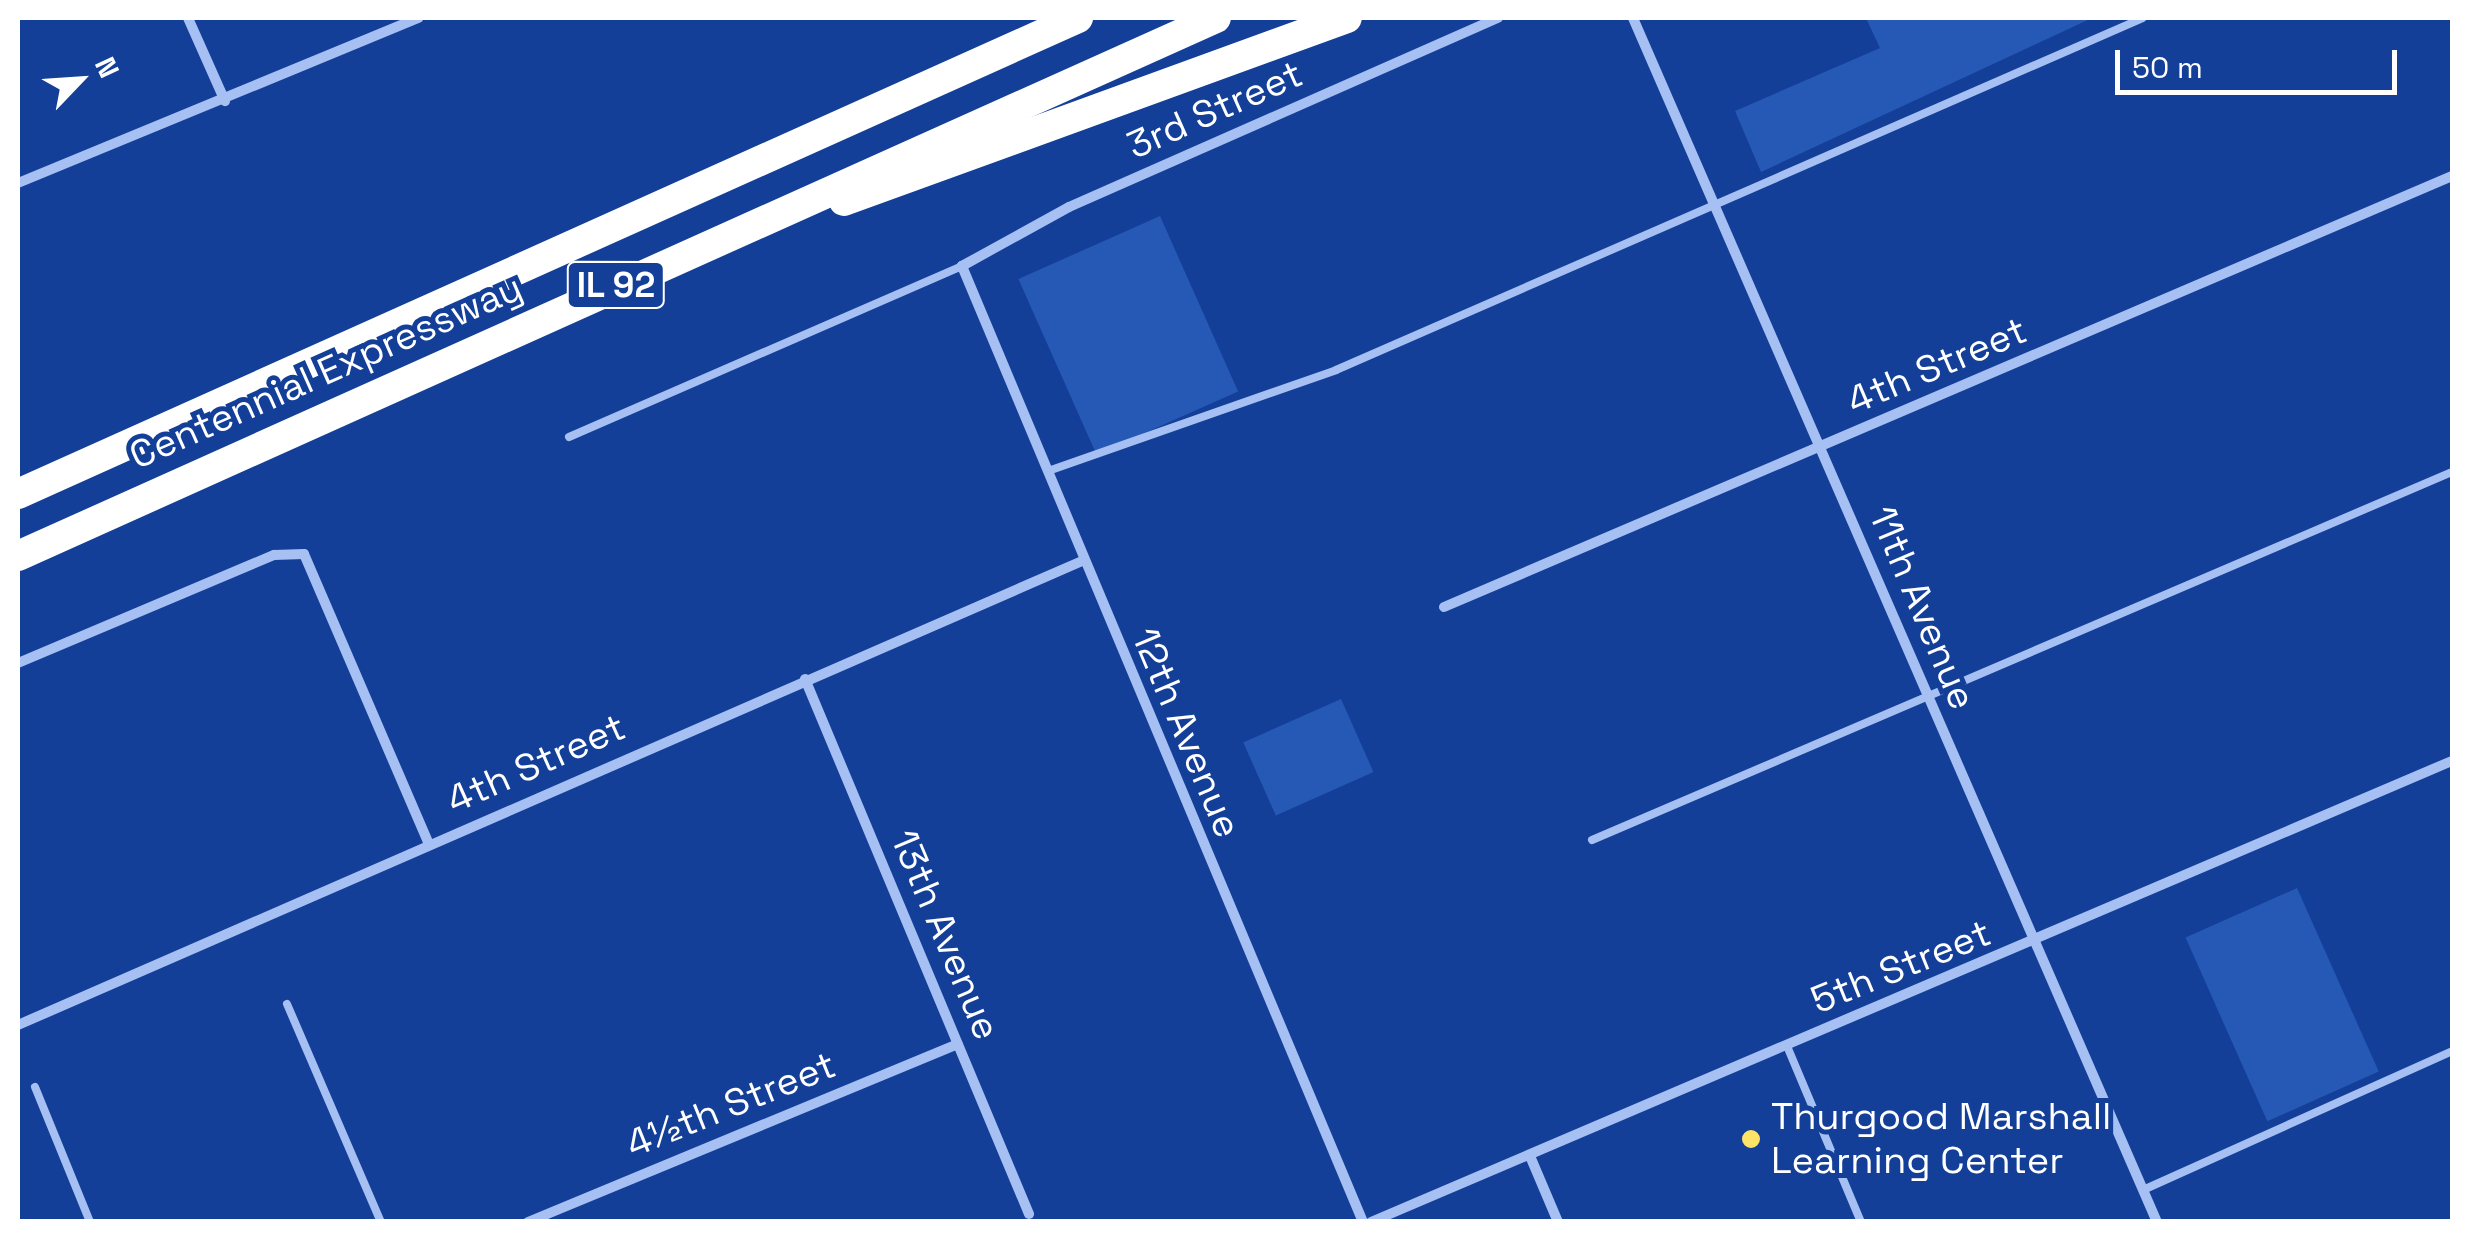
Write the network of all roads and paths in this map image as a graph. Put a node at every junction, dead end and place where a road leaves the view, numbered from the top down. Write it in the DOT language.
graph roads {
  1 [pos="188,18"];
  2 [pos="418,18"];
  3 [pos="1056,18"];
  4 [pos="1078,18"];
  5 [pos="1216,18"];
  6 [pos="1347,18"];
  7 [pos="1498,18"];
  8 [pos="1633,18"];
  9 [pos="2144,18"];
  10 [pos="991,56"];
  11 [pos="224,102"];
  12 [pos="2452,176"];
  13 [pos="18,183"];
  14 [pos="1716,207"];
  15 [pos="708,245"];
  16 [pos="962,266"];
  17 [pos="569,436"];
  18 [pos="1821,449"];
  19 [pos="1051,470"];
  20 [pos="2452,472"];
  21 [pos="18,494"];
  22 [pos="18,556"];
  23 [pos="1080,562"];
  24 [pos="1444,607"];
  25 [pos="18,663"];
  26 [pos="805,679"];
  27 [pos="1925,692"];
  28 [pos="2452,762"];
  29 [pos="1592,840"];
  30 [pos="429,844"];
  31 [pos="2033,944"];
  32 [pos="287,1004"];
  33 [pos="18,1025"];
  34 [pos="958,1044"];
  35 [pos="1787,1046"];
  36 [pos="2452,1051"];
  37 [pos="35,1087"];
  38 [pos="1530,1156"];
  39 [pos="2143,1190"];
  40 [pos="1029,1214"];
  41 [pos="90,1222"];
  42 [pos="382,1222"];
  43 [pos="528,1222"];
  44 [pos="1363,1222"];
  45 [pos="1371,1222"];
  46 [pos="1558,1222"];
  47 [pos="1861,1222"];
  48 [pos="2157,1222"];
  1 -- 11 [label="street"];
  2 -- 11 [label="street"];
  3 -- 10 [label="highway"];
  4 -- 10 [label="highway, Centennial Expressway / IL 92"];
  5 -- 15 [label="highway, Centennial Expressway / IL 92"];
  6 -- 15 [label="highway"];
  7 -- 16 [label="street, 3rd Street"];
  8 -- 14 [label="street, 11th Avenue"];
  9 -- 14 [label="lane"];
  10 -- 21 [label="highway, Centennial Expressway / IL 92"];
  11 -- 13 [label="street"];
  12 -- 18 [label="street, 4th Street"];
  14 -- 18 [label="street, 11th Avenue"];
  14 -- 19 [label="lane"];
  15 -- 22 [label="highway, Centennial Expressway / IL 92"];
  16 -- 17 [label="lane"];
  16 -- 19 [label="street, 12th Avenue"];
  18 -- 24 [label="street, 4th Street"];
  18 -- 27 [label="street, 11th Avenue"];
  19 -- 23 [label="street, 12th Avenue"];
  20 -- 27 [label="lane"];
  23 -- 26 [label="street, 4th Street"];
  23 -- 44 [label="street, 12th Avenue"];
  25 -- 30 [label="street"];
  26 -- 30 [label="street, 4th Street"];
  26 -- 34 [label="street, 13th Avenue"];
  27 -- 29 [label="lane"];
  27 -- 31 [label="street, 11th Avenue"];
  28 -- 31 [label="street, 5th Street"];
  30 -- 33 [label="street, 4th Street"];
  31 -- 35 [label="street, 5th Street"];
  31 -- 39 [label="street, 11th Avenue"];
  32 -- 42 [label="lane"];
  34 -- 40 [label="street, 13th Avenue"];
  34 -- 43 [label="street, 4½th Street"];
  35 -- 38 [label="street, 5th Street"];
  35 -- 47 [label="lane"];
  36 -- 39 [label="lane"];
  37 -- 41 [label="lane"];
  38 -- 45 [label="street, 5th Street"];
  38 -- 46 [label="street"];
  39 -- 48 [label="street, 11th Avenue"];
}
